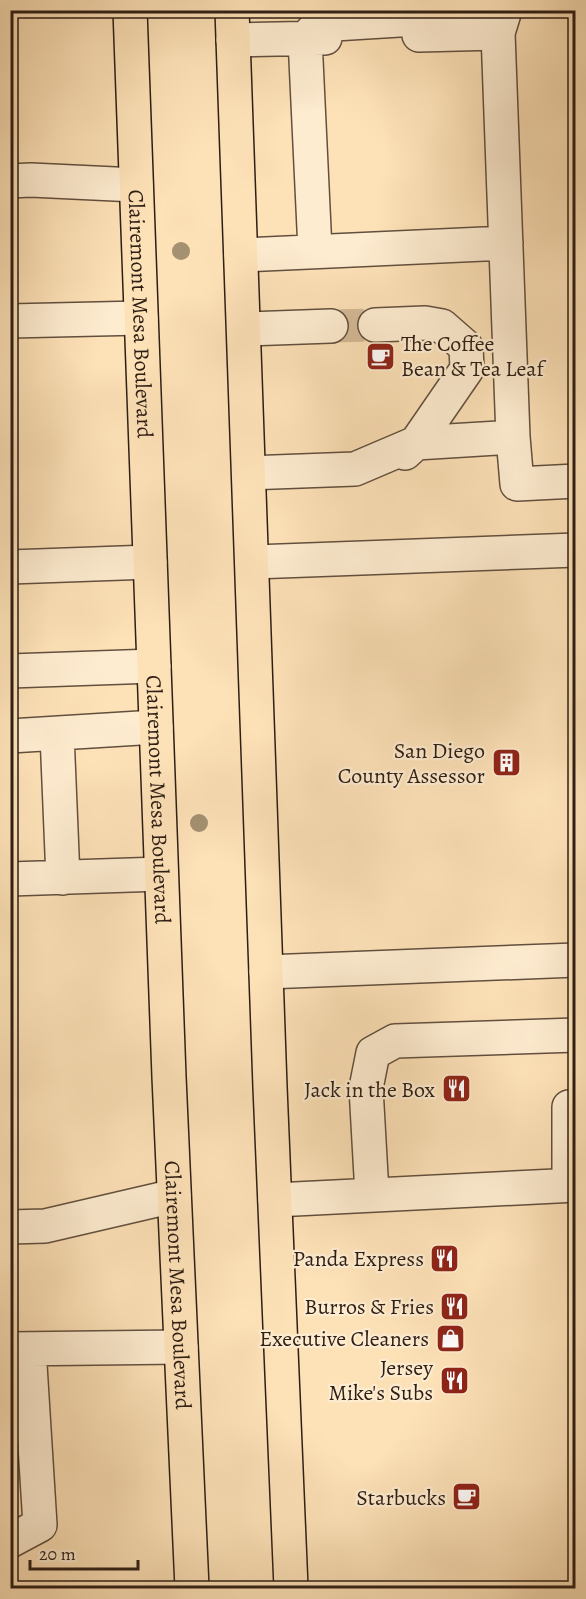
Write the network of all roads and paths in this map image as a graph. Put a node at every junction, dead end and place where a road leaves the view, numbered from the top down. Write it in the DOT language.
graph roads {
  1 [pos="130,10"];
  2 [pos="451,10"];
  3 [pos="501,22"];
  4 [pos="233,25"];
  5 [pos="305,39"];
  6 [pos="10,181"];
  7 [pos="136,185"];
  8 [pos="506,243"];
  9 [pos="315,250"];
  10 [pos="241,255"];
  11 [pos="141,318"];
  12 [pos="10,321"];
  13 [pos="375,325"];
  14 [pos="331,326"];
  15 [pos="244,329"];
  16 [pos="513,437"];
  17 [pos="416,443"];
  18 [pos="249,473"];
  19 [pos="576,481"];
  20 [pos="576,550"];
  21 [pos="150,562"];
  22 [pos="252,562"];
  23 [pos="10,567"];
  24 [pos="154,666"];
  25 [pos="10,671"];
  26 [pos="156,727"];
  27 [pos="57,734"];
  28 [pos="10,736"];
  29 [pos="161,873"];
  30 [pos="63,878"];
  31 [pos="10,879"];
  32 [pos="576,960"];
  33 [pos="266,972"];
  34 [pos="576,1035"];
  35 [pos="576,1107"];
  36 [pos="572,1185"];
  37 [pos="372,1194"];
  38 [pos="174,1196"];
  39 [pos="275,1200"];
  40 [pos="10,1227"];
  41 [pos="181,1347"];
  42 [pos="20,1349"];
  43 [pos="10,1541"];
  44 [pos="192,1588"];
  45 [pos="291,1588"];
  1 -- 7 [label="main road, Clairemont Mesa Boulevard"];
  2 -- 5 [label="lane"];
  3 -- 5 [label="lane"];
  3 -- 8 [label="lane"];
  4 -- 5 [label="lane"];
  4 -- 10 [label="main road"];
  5 -- 9 [label="lane"];
  6 -- 7 [label="lane"];
  7 -- 11 [label="main road, Clairemont Mesa Boulevard"];
  8 -- 9 [label="lane"];
  8 -- 16 [label="lane"];
  9 -- 10 [label="lane"];
  10 -- 15 [label="main road"];
  11 -- 12 [label="lane"];
  11 -- 21 [label="main road, Clairemont Mesa Boulevard"];
  13 -- 17 [label="lane"];
  14 -- 15 [label="lane"];
  15 -- 18 [label="main road"];
  16 -- 17 [label="lane"];
  16 -- 19 [label="lane"];
  17 -- 18 [label="lane"];
  18 -- 22 [label="main road"];
  20 -- 22 [label="lane"];
  21 -- 23 [label="lane"];
  21 -- 24 [label="main road, Clairemont Mesa Boulevard"];
  22 -- 33 [label="main road"];
  24 -- 25 [label="lane"];
  24 -- 26 [label="main road, Clairemont Mesa Boulevard"];
  26 -- 27 [label="lane"];
  26 -- 29 [label="main road, Clairemont Mesa Boulevard"];
  27 -- 28 [label="lane"];
  27 -- 30 [label="lane"];
  29 -- 30 [label="lane"];
  29 -- 38 [label="main road, Clairemont Mesa Boulevard"];
  30 -- 31 [label="lane"];
  32 -- 33 [label="lane"];
  33 -- 39 [label="main road"];
  34 -- 37 [label="lane"];
  35 -- 36 [label="lane"];
  36 -- 37 [label="lane"];
  37 -- 39 [label="lane"];
  38 -- 40 [label="lane"];
  38 -- 41 [label="main road, Clairemont Mesa Boulevard"];
  39 -- 45 [label="main road"];
  41 -- 42 [label="lane"];
  41 -- 44 [label="main road, Clairemont Mesa Boulevard"];
  42 -- 43 [label="lane"];
}
